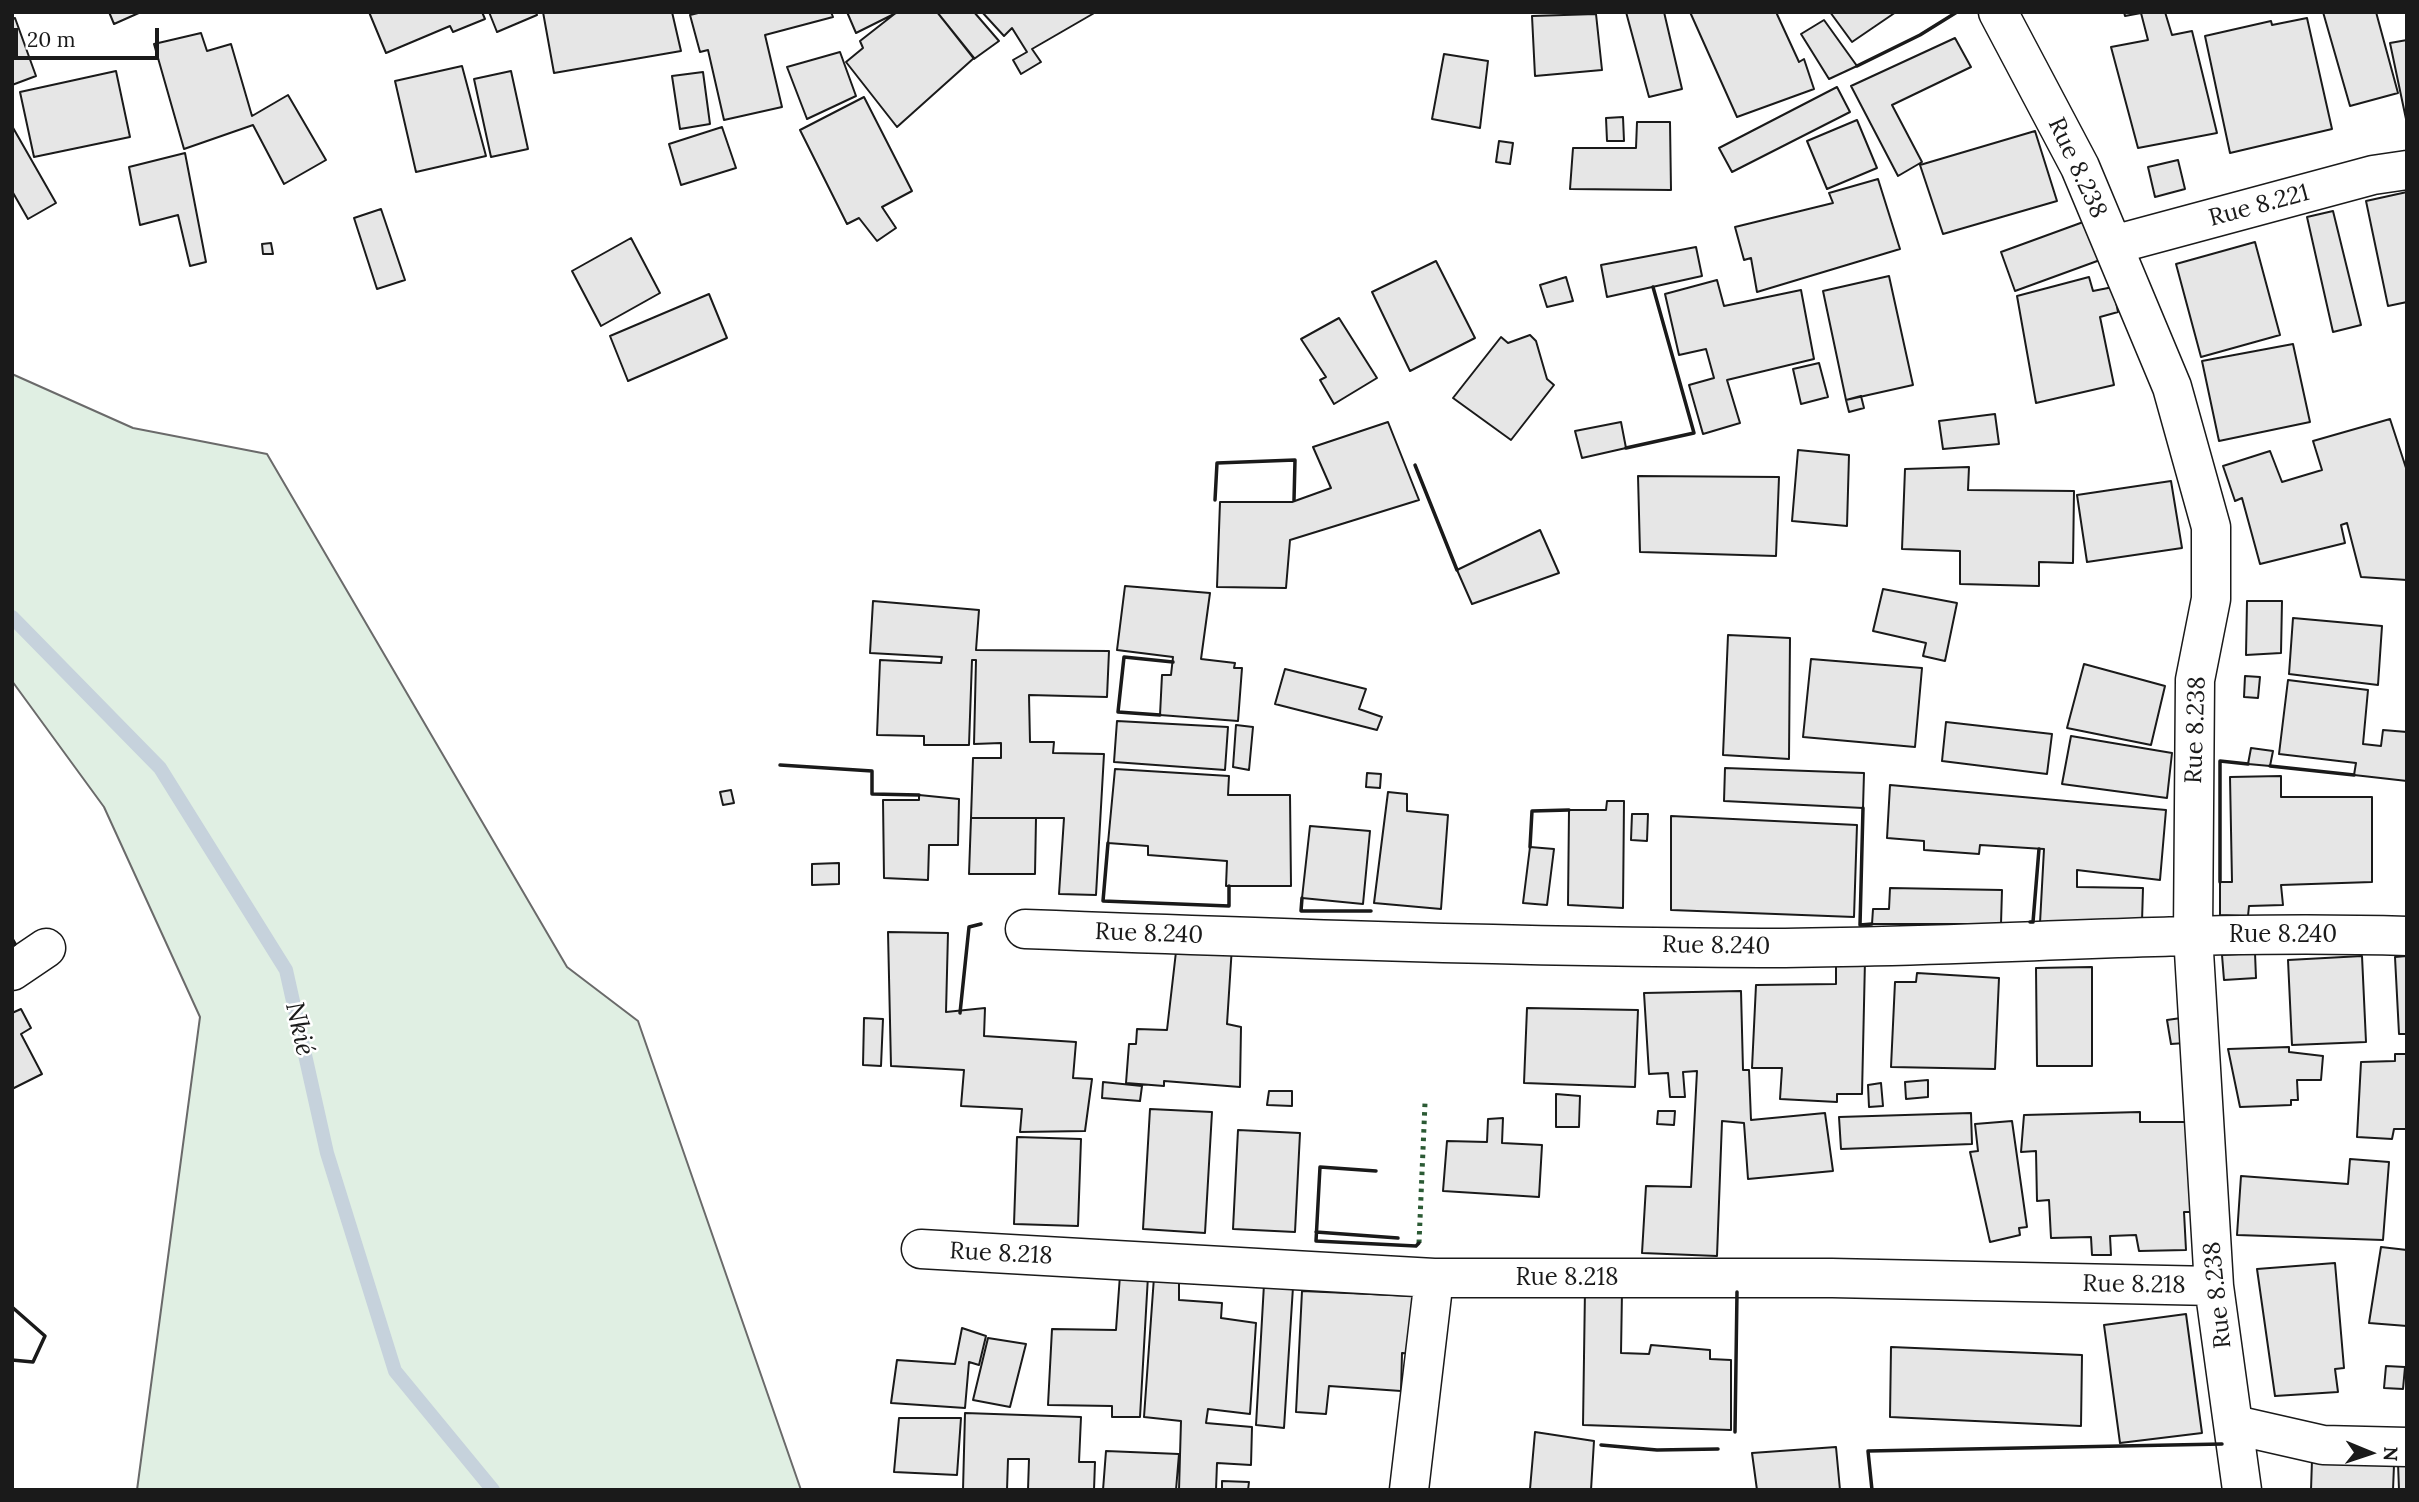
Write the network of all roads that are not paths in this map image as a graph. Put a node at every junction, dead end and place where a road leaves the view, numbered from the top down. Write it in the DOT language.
graph roads {
  1 [pos="1998,12"];
  2 [pos="2407,170"];
  3 [pos="2113,245"];
  4 [pos="1025,929"];
  5 [pos="2193,935"];
  6 [pos="2407,936"];
  7 [pos="46,948"];
  8 [pos="12,971"];
  9 [pos="921,1249"];
  10 [pos="1434,1278"];
  11 [pos="2214,1286"];
  12 [pos="2235,1425"];
  13 [pos="2407,1447"];
  14 [pos="1409,1490"];
  15 [pos="2242,1490"];
  1 -- 3 [label="street, Rue 8.238"];
  2 -- 3 [label="street, Rue 8.221"];
  3 -- 5 [label="street, Rue 8.238"];
  4 -- 5 [label="street, Rue 8.240"];
  5 -- 6 [label="street, Rue 8.240"];
  5 -- 11 [label="street, Rue 8.238"];
  7 -- 8 [label="street"];
  9 -- 10 [label="street, Rue 8.218"];
  10 -- 11 [label="street, Rue 8.218"];
  10 -- 14 [label="street"];
  11 -- 12 [label="street, Rue 8.238"];
  12 -- 13 [label="street"];
  12 -- 15 [label="street, Rue 8.238"];
}
